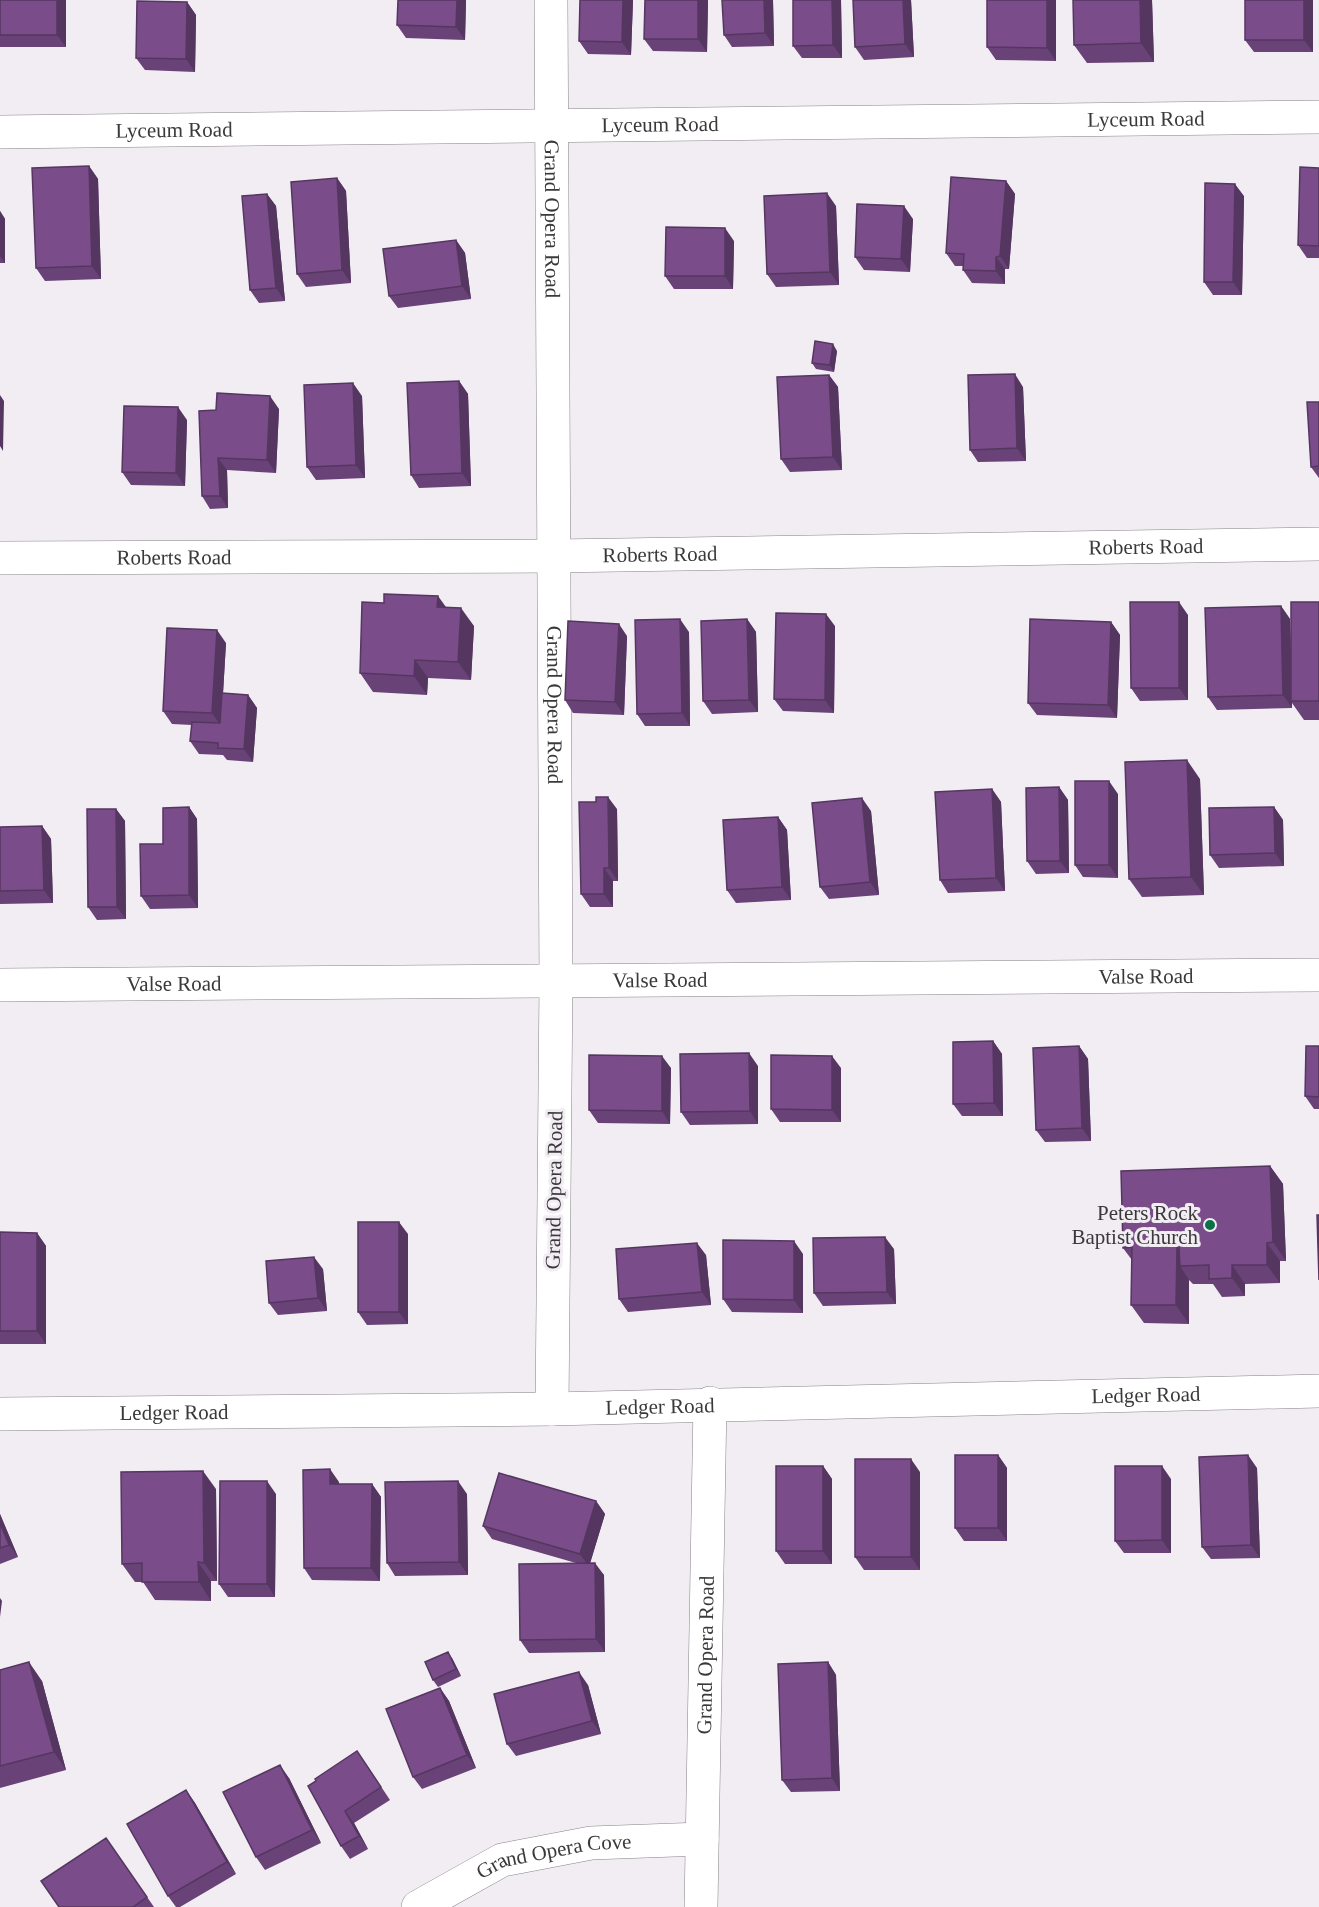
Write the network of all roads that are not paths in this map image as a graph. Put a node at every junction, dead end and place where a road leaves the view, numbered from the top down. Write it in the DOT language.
graph roads {
  1 [pos="551,0"];
  2 [pos="1319,117"];
  3 [pos="550,125"];
  4 [pos="0,132"];
  5 [pos="1319,544"];
  6 [pos="555,556"];
  7 [pos="0,558"];
  8 [pos="1319,975"];
  9 [pos="556,982"];
  10 [pos="0,985"];
  11 [pos="1319,1391"];
  12 [pos="710,1404"];
  13 [pos="552,1409"];
  14 [pos="0,1414"];
  15 [pos="702,1839"];
  16 [pos="418,1907"];
  17 [pos="700,1907"];
  1 -- 3 [label="street, Grand Opera Road"];
  2 -- 3 [label="street, Lyceum Road"];
  3 -- 4 [label="street, Lyceum Road"];
  3 -- 6 [label="street, Grand Opera Road"];
  5 -- 6 [label="street, Roberts Road"];
  6 -- 7 [label="street, Roberts Road"];
  6 -- 9 [label="street, Grand Opera Road"];
  8 -- 9 [label="street, Valse Road"];
  9 -- 10 [label="street, Valse Road"];
  9 -- 13 [label="street, Grand Opera Road"];
  11 -- 12 [label="street, Ledger Road"];
  12 -- 13 [label="street, Ledger Road"];
  12 -- 15 [label="street, Grand Opera Road"];
  13 -- 14 [label="street, Ledger Road"];
  15 -- 16 [label="street, Grand Opera Cove"];
  15 -- 17 [label="street, Grand Opera Road"];
}
